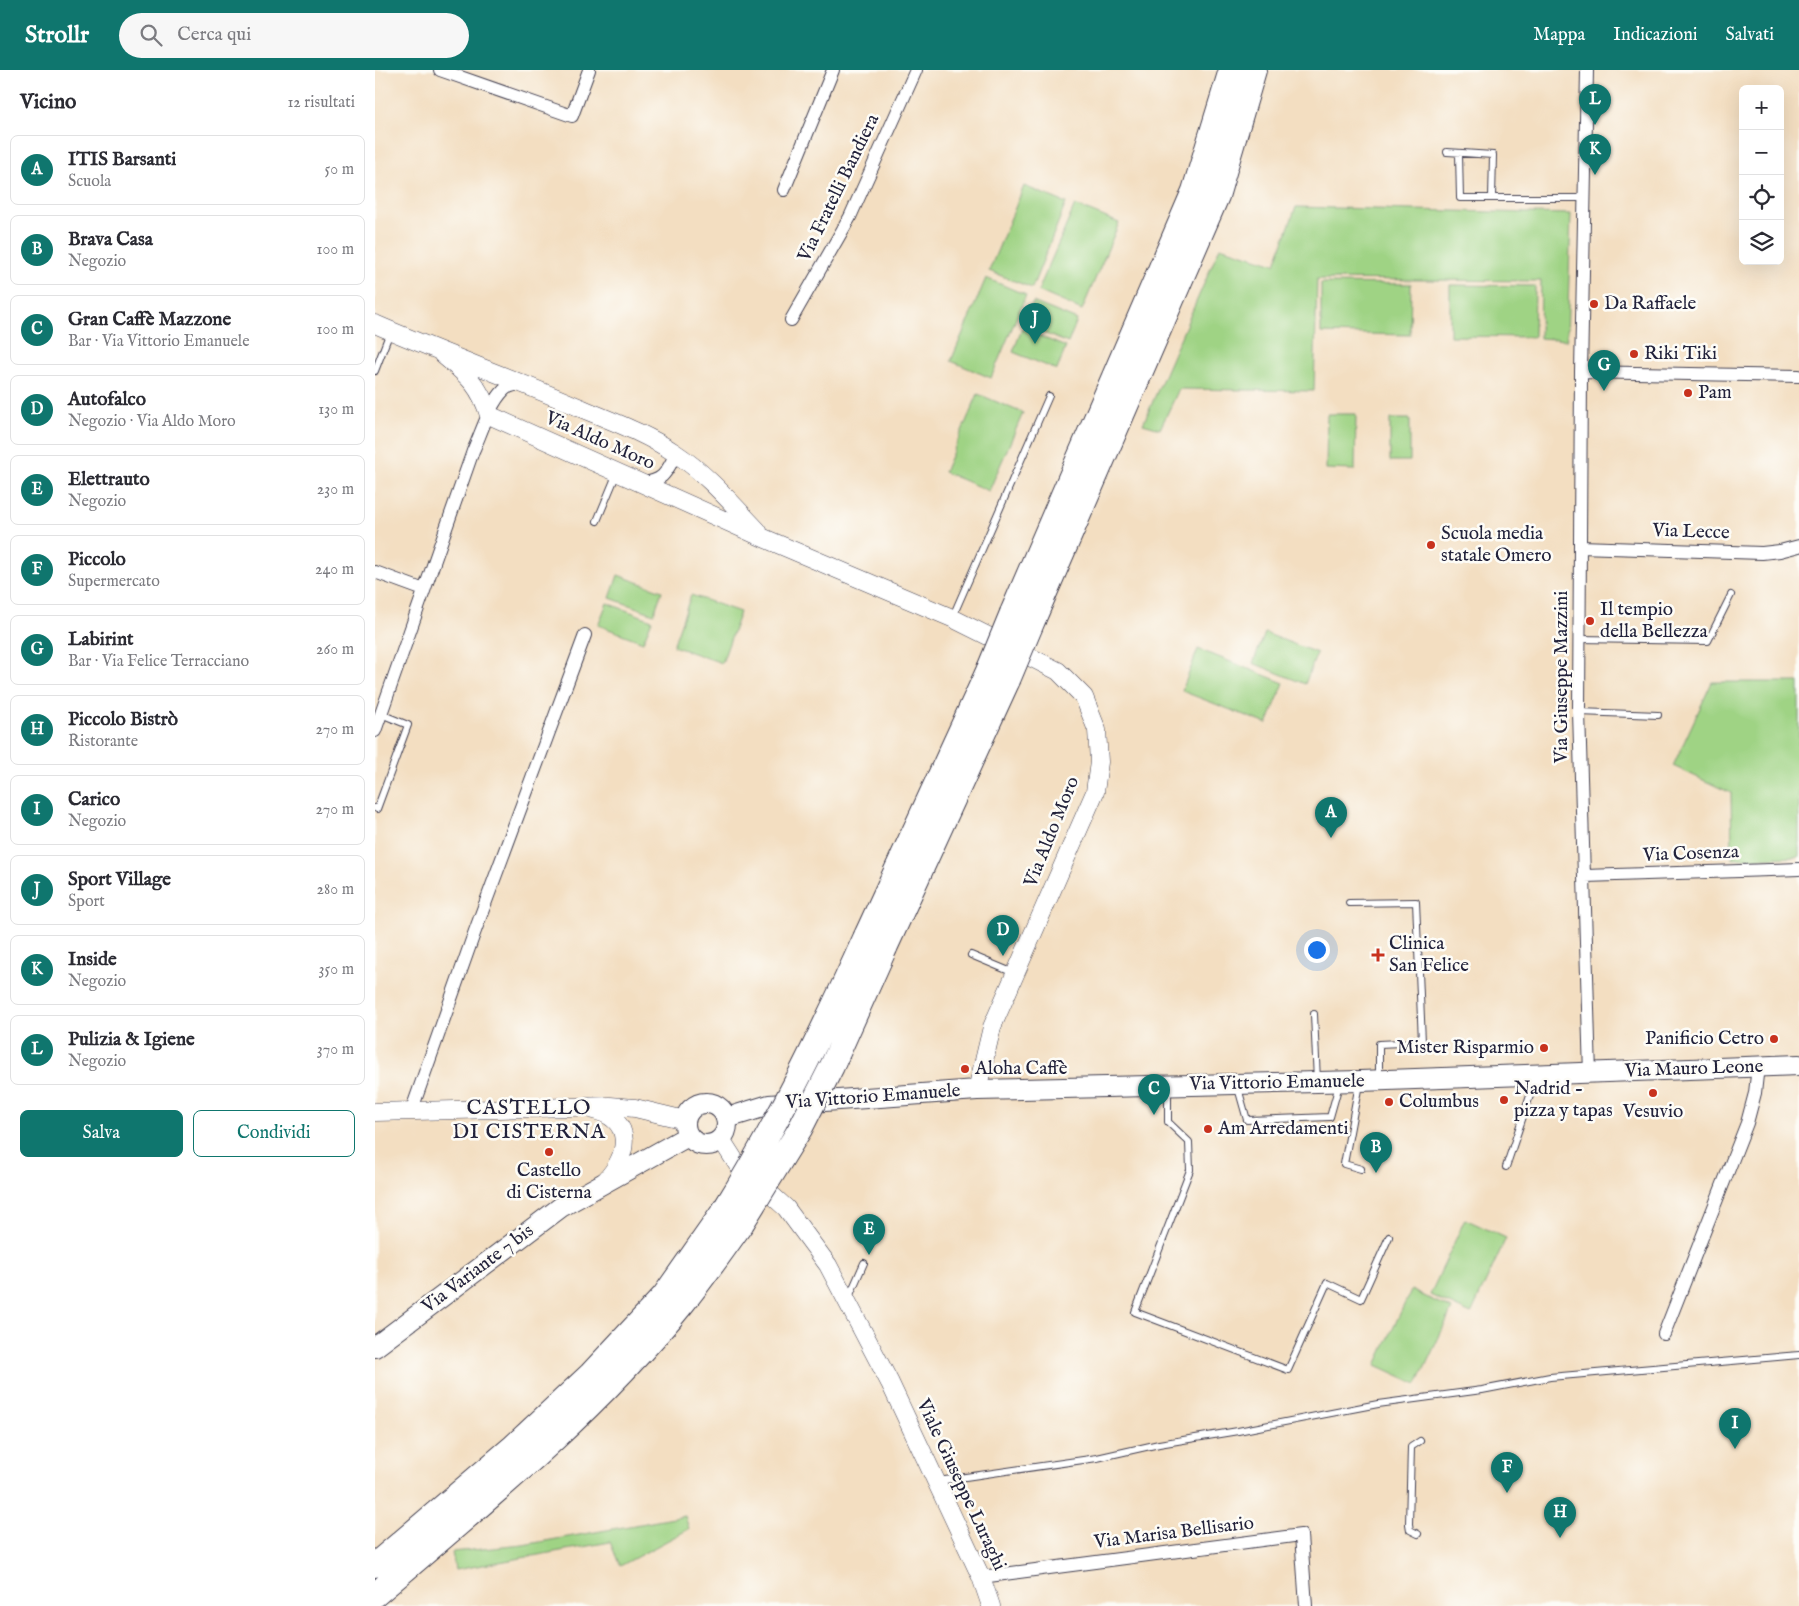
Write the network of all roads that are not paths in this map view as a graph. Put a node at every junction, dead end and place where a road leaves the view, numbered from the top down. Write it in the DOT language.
graph roads {
  1 [pos="440,70"];
  2 [pos="589,70"];
  3 [pos="833,70"];
  4 [pos="916,70"];
  5 [pos="1231,70"];
  6 [pos="1254,70"];
  7 [pos="1587,70"];
  8 [pos="470,75"];
  9 [pos="1447,152"];
  10 [pos="1459,154"];
  11 [pos="783,190"];
  12 [pos="1492,198"];
  13 [pos="1585,198"];
  14 [pos="791,320"];
  15 [pos="383,327"];
  16 [pos="443,354"];
  17 [pos="375,371"];
  18 [pos="1581,372"];
  19 [pos="1799,376"];
  20 [pos="523,383"];
  21 [pos="1049,396"];
  22 [pos="489,414"];
  23 [pos="676,454"];
  24 [pos="617,471"];
  25 [pos="643,483"];
  26 [pos="597,521"];
  27 [pos="766,539"];
  28 [pos="1799,546"];
  29 [pos="1580,547"];
  30 [pos="375,572"];
  31 [pos="424,590"];
  32 [pos="1731,595"];
  33 [pos="1023,616"];
  34 [pos="952,618"];
  35 [pos="585,635"];
  36 [pos="1579,639"];
  37 [pos="1579,712"];
  38 [pos="381,714"];
  39 [pos="1658,715"];
  40 [pos="375,731"];
  41 [pos="375,808"];
  42 [pos="1799,869"];
  43 [pos="1585,876"];
  44 [pos="1349,903"];
  45 [pos="971,955"];
  46 [pos="1015,974"];
  47 [pos="1314,1014"];
  48 [pos="1799,1065"];
  49 [pos="1758,1066"];
  50 [pos="1590,1074"];
  51 [pos="1537,1075"];
  52 [pos="1340,1081"];
  53 [pos="1370,1081"];
  54 [pos="1317,1082"];
  55 [pos="1237,1084"];
  56 [pos="1169,1085"];
  57 [pos="977,1090"];
  58 [pos="578,1107"];
  59 [pos="375,1112"];
  60 [pos="411,1112"];
  61 [pos="727,1118"];
  62 [pos="687,1128"];
  63 [pos="721,1139"];
  64 [pos="1506,1167"];
  65 [pos="1361,1169"];
  66 [pos="605,1181"];
  67 [pos="733,1218"];
  68 [pos="1389,1238"];
  69 [pos="864,1263"];
  70 [pos="847,1301"];
  71 [pos="1664,1334"];
  72 [pos="375,1347"];
  73 [pos="1799,1354"];
  74 [pos="1419,1441"];
  75 [pos="936,1481"];
  76 [pos="1418,1534"];
  77 [pos="375,1565"];
  78 [pos="981,1577"];
  79 [pos="375,1595"];
  80 [pos="991,1606"];
  81 [pos="1307,1606"];
  1 -- 8 [label="street"];
  2 -- 8 [label="street"];
  3 -- 11 [label="street"];
  4 -- 14 [label="street, Via Fratelli Bandiera"];
  5 -- 33 [label="highway"];
  6 -- 33 [label="highway"];
  7 -- 13 [label="street, Via Giuseppe Mazzini"];
  9 -- 10 [label="lane"];
  10 -- 12 [label="lane"];
  10 -- 12 [label="lane"];
  12 -- 13 [label="lane"];
  13 -- 18 [label="street, Via Giuseppe Mazzini"];
  15 -- 16 [label="street, Via Aldo Moro"];
  15 -- 17 [label="lane"];
  16 -- 20 [label="street, Via Aldo Moro"];
  16 -- 22 [label="street, Via Aldo Moro"];
  18 -- 19 [label="street"];
  18 -- 29 [label="street, Via Giuseppe Mazzini"];
  20 -- 22 [label="street"];
  20 -- 23 [label="street, Via Aldo Moro"];
  21 -- 34 [label="lane"];
  22 -- 24 [label="street, Via Aldo Moro"];
  22 -- 31 [label="street"];
  23 -- 25 [label="street"];
  23 -- 27 [label="street, Via Aldo Moro"];
  24 -- 25 [label="street, Via Aldo Moro"];
  24 -- 26 [label="lane"];
  25 -- 27 [label="street, Via Aldo Moro"];
  27 -- 34 [label="street, Via Aldo Moro"];
  28 -- 29 [label="street, Via Lecce"];
  29 -- 36 [label="street, Via Giuseppe Mazzini"];
  30 -- 31 [label="street"];
  31 -- 38 [label="street"];
  32 -- 36 [label="lane"];
  33 -- 67 [label="highway, bridge"];
  34 -- 46 [label="street, Via Aldo Moro"];
  35 -- 60 [label="street"];
  36 -- 37 [label="street, Via Giuseppe Mazzini"];
  37 -- 39 [label="lane"];
  37 -- 43 [label="street, Via Giuseppe Mazzini"];
  38 -- 40 [label="street"];
  38 -- 41 [label="lane"];
  42 -- 43 [label="street, Via Cosenza"];
  43 -- 50 [label="street, Via Giuseppe Mazzini"];
  44 -- 53 [label="lane"];
  45 -- 46 [label="lane"];
  46 -- 57 [label="street, Via Aldo Moro"];
  47 -- 54 [label="lane"];
  48 -- 49 [label="main road, Via Mauro Leone"];
  49 -- 50 [label="main road, Via Mauro Leone"];
  49 -- 71 [label="street"];
  50 -- 51 [label="main road, Via Vittorio Emanuele"];
  51 -- 53 [label="main road, Via Vittorio Emanuele"];
  51 -- 64 [label="lane"];
  52 -- 53 [label="main road, Via Vittorio Emanuele"];
  52 -- 54 [label="main road, Via Vittorio Emanuele"];
  52 -- 55 [label="lane"];
  53 -- 65 [label="lane"];
  54 -- 55 [label="main road, Via Vittorio Emanuele"];
  55 -- 56 [label="main road, Via Vittorio Emanuele"];
  56 -- 57 [label="main road, Via Vittorio Emanuele"];
  56 -- 68 [label="lane"];
  57 -- 61 [label="main road, Via Vittorio Emanuele"];
  58 -- 60 [label="street"];
  58 -- 62 [label="street"];
  58 -- 66 [label="street"];
  59 -- 60 [label="street"];
  61 -- 62 [label="main road"];
  61 -- 63 [label="main road"];
  62 -- 63 [label="main road"];
  62 -- 66 [label="main road, Via Variante 7 bis"];
  63 -- 70 [label="street, Viale Giuseppe Luraghi"];
  66 -- 72 [label="main road, Via Variante 7 bis"];
  67 -- 77 [label="highway"];
  67 -- 79 [label="highway"];
  69 -- 70 [label="lane"];
  70 -- 75 [label="street, Viale Giuseppe Luraghi"];
  73 -- 75 [label="lane"];
  74 -- 76 [label="lane"];
  75 -- 78 [label="street, Viale Giuseppe Luraghi"];
  78 -- 80 [label="street, Viale Giuseppe Luraghi"];
  78 -- 81 [label="street, Via Marisa Bellisario"];
}
